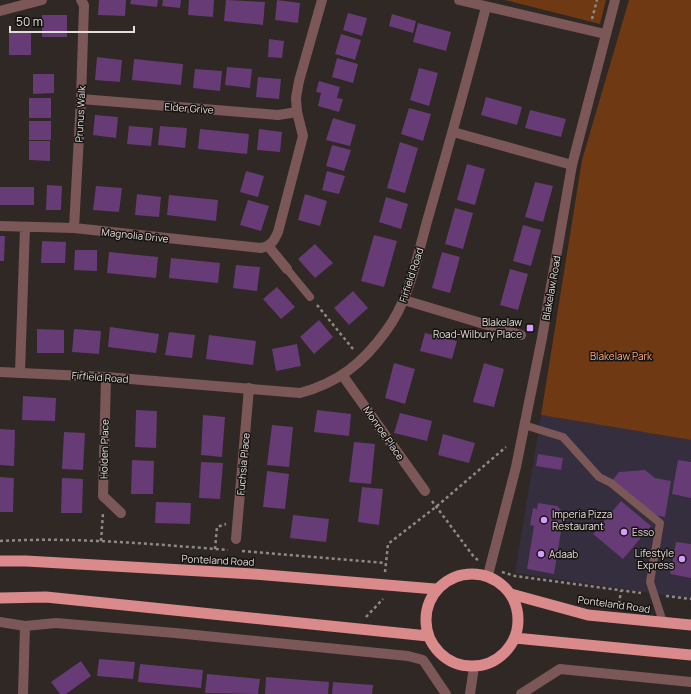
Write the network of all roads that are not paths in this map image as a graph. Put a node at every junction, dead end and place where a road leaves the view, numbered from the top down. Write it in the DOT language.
graph roads {
  1 [pos="42,0"];
  2 [pos="81,0"];
  3 [pos="322,0"];
  4 [pos="459,0"];
  5 [pos="615,0"];
  6 [pos="474,2"];
  7 [pos="486,7"];
  8 [pos="0,11"];
  9 [pos="605,34"];
  10 [pos="81,100"];
  11 [pos="297,112"];
  12 [pos="453,132"];
  13 [pos="572,165"];
  14 [pos="0,226"];
  15 [pos="25,227"];
  16 [pos="74,228"];
  17 [pos="269,247"];
  18 [pos="287,269"];
  19 [pos="310,297"];
  20 [pos="404,300"];
  21 [pos="521,335"];
  22 [pos="0,372"];
  23 [pos="20,372"];
  24 [pos="343,376"];
  25 [pos="106,377"];
  26 [pos="249,388"];
  27 [pos="524,425"];
  28 [pos="425,491"];
  29 [pos="121,513"];
  30 [pos="236,539"];
  31 [pos="0,561"];
  32 [pos="489,572"];
  33 [pos="435,589"];
  34 [pos="511,594"];
  35 [pos="0,598"];
  36 [pos="0,622"];
  37 [pos="663,622"];
  38 [pos="691,625"];
  39 [pos="26,626"];
  40 [pos="428,636"];
  41 [pos="515,638"];
  42 [pos="691,654"];
  43 [pos="474,667"];
  44 [pos="691,682"];
  45 [pos="23,694"];
  46 [pos="446,694"];
  47 [pos="470,694"];
  48 [pos="521,694"];
  1 -- 8 [label="street"];
  2 -- 10 [label="street, Prunus Walk"];
  3 -- 11 [label="street"];
  4 -- 6 [label="street"];
  5 -- 9 [label="street, Blakelaw Road"];
  6 -- 7 [label="street"];
  7 -- 9 [label="street"];
  7 -- 12 [label="street, Firfield Road"];
  9 -- 13 [label="street, Blakelaw Road"];
  10 -- 11 [label="street, Elder Grive"];
  10 -- 16 [label="street, Prunus Walk"];
  11 -- 17 [label="street"];
  12 -- 13 [label="street"];
  12 -- 20 [label="street, Firfield Road"];
  13 -- 27 [label="street, Blakelaw Road"];
  14 -- 15 [label="street, Magnolia Drive"];
  15 -- 16 [label="street, Magnolia Drive"];
  15 -- 23 [label="street"];
  16 -- 17 [label="street, Magnolia Drive"];
  17 -- 18 [label="street"];
  18 -- 19 [label="lane"];
  20 -- 21 [label="street"];
  20 -- 24 [label="street, Firfield Road"];
  22 -- 23 [label="street, Firfield Road"];
  23 -- 25 [label="street, Firfield Road"];
  24 -- 26 [label="street, Firfield Road"];
  24 -- 28 [label="street, Monroe Place"];
  25 -- 26 [label="street, Firfield Road"];
  25 -- 29 [label="street, Holden Place"];
  26 -- 30 [label="street, Fuchsia Place"];
  27 -- 32 [label="street, Blakelaw Road"];
  27 -- 37 [label="lane"];
  31 -- 33 [label="highway, Ponteland Road"];
  32 -- 33 [label="highway, Ponteland Road"];
  32 -- 34 [label="highway, Ponteland Road"];
  33 -- 40 [label="highway"];
  34 -- 37 [label="highway, Ponteland Road"];
  34 -- 41 [label="highway, Ponteland Road"];
  35 -- 40 [label="highway"];
  36 -- 39 [label="street"];
  37 -- 38 [label="highway, Ponteland Road"];
  39 -- 45 [label="street"];
  39 -- 46 [label="street"];
  40 -- 43 [label="highway"];
  41 -- 42 [label="highway"];
  41 -- 43 [label="highway, Ponteland Road"];
  43 -- 47 [label="street"];
  44 -- 48 [label="street"];
}
